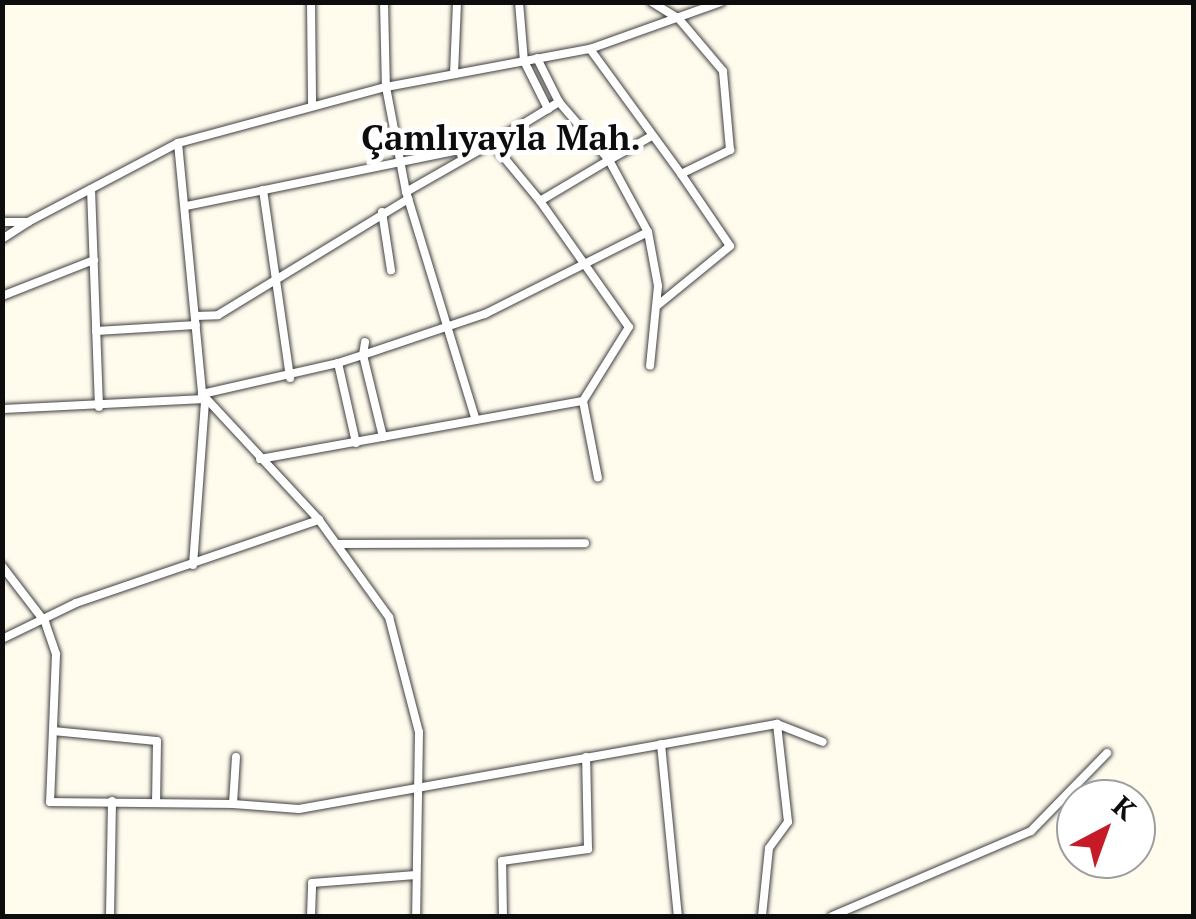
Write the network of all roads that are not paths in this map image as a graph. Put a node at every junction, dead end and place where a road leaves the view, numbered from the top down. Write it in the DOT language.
graph roads {
  1 [pos="311,2"];
  2 [pos="384,2"];
  3 [pos="457,2"];
  4 [pos="519,2"];
  5 [pos="652,2"];
  6 [pos="721,2"];
  7 [pos="679,18"];
  8 [pos="590,48"];
  9 [pos="537,58"];
  10 [pos="524,61"];
  11 [pos="454,74"];
  12 [pos="386,87"];
  13 [pos="559,102"];
  14 [pos="312,104"];
  15 [pos="548,109"];
  16 [pos="652,136"];
  17 [pos="178,143"];
  18 [pos="492,143"];
  19 [pos="608,160"];
  20 [pos="403,161"];
  21 [pos="681,174"];
  22 [pos="91,189"];
  23 [pos="263,190"];
  24 [pos="407,195"];
  25 [pos="540,201"];
  26 [pos="186,206"];
  27 [pos="382,212"];
  28 [pos="28,222"];
  29 [pos="2,226"];
  30 [pos="648,232"];
  31 [pos="2,239"];
  32 [pos="94,260"];
  33 [pos="586,261"];
  34 [pos="391,270"];
  35 [pos="276,278"];
  36 [pos="2,296"];
  37 [pos="658,304"];
  38 [pos="196,320"];
  39 [pos="446,325"];
  40 [pos="96,330"];
  41 [pos="366,342"];
  42 [pos="363,355"];
  43 [pos="338,363"];
  44 [pos="650,366"];
  45 [pos="290,378"];
  46 [pos="204,396"];
  47 [pos="583,401"];
  48 [pos="99,408"];
  49 [pos="2,409"];
  50 [pos="476,420"];
  51 [pos="383,437"];
  52 [pos="356,442"];
  53 [pos="260,459"];
  54 [pos="598,478"];
  55 [pos="319,520"];
  56 [pos="585,543"];
  57 [pos="339,544"];
  58 [pos="194,565"];
  59 [pos="2,566"];
  60 [pos="45,622"];
  61 [pos="2,639"];
  62 [pos="777,724"];
  63 [pos="53,732"];
  64 [pos="823,742"];
  65 [pos="661,744"];
  66 [pos="1107,753"];
  67 [pos="236,757"];
  68 [pos="586,757"];
  69 [pos="418,788"];
  70 [pos="112,801"];
  71 [pos="156,802"];
  72 [pos="234,804"];
  73 [pos="416,875"];
  74 [pos="110,916"];
  75 [pos="311,916"];
  76 [pos="416,916"];
  77 [pos="504,916"];
  78 [pos="678,916"];
  79 [pos="762,916"];
  80 [pos="832,916"];
  1 -- 14 [label="street"];
  2 -- 12 [label="street"];
  3 -- 11 [label="street"];
  4 -- 10 [label="street"];
  5 -- 7 [label="street"];
  6 -- 7 [label="street"];
  7 -- 8 [label="street"];
  7 -- 21 [label="street"];
  8 -- 9 [label="street"];
  8 -- 16 [label="street"];
  9 -- 10 [label="street"];
  9 -- 13 [label="street"];
  10 -- 11 [label="street"];
  10 -- 15 [label="street"];
  11 -- 12 [label="street"];
  12 -- 14 [label="street"];
  12 -- 20 [label="street"];
  13 -- 15 [label="street"];
  13 -- 19 [label="street"];
  14 -- 17 [label="street"];
  15 -- 18 [label="street"];
  16 -- 19 [label="street"];
  16 -- 21 [label="street"];
  17 -- 22 [label="street"];
  17 -- 26 [label="street"];
  18 -- 20 [label="street"];
  18 -- 24 [label="street"];
  18 -- 25 [label="street"];
  19 -- 25 [label="street"];
  19 -- 30 [label="street"];
  20 -- 23 [label="street"];
  20 -- 24 [label="street"];
  21 -- 37 [label="street"];
  22 -- 28 [label="street"];
  22 -- 32 [label="street"];
  23 -- 26 [label="street"];
  23 -- 35 [label="street"];
  24 -- 27 [label="street"];
  24 -- 39 [label="street"];
  25 -- 33 [label="street"];
  26 -- 38 [label="street"];
  27 -- 34 [label="street"];
  27 -- 35 [label="street"];
  28 -- 29 [label="street"];
  28 -- 31 [label="street"];
  30 -- 33 [label="street"];
  30 -- 37 [label="street"];
  32 -- 36 [label="street"];
  32 -- 40 [label="street"];
  33 -- 39 [label="street"];
  33 -- 47 [label="street"];
  35 -- 38 [label="street"];
  35 -- 45 [label="street"];
  37 -- 44 [label="street"];
  38 -- 40 [label="street"];
  38 -- 46 [label="street"];
  39 -- 42 [label="street"];
  39 -- 50 [label="street"];
  40 -- 48 [label="street"];
  41 -- 42 [label="street"];
  42 -- 43 [label="street"];
  42 -- 51 [label="street"];
  43 -- 45 [label="street"];
  43 -- 52 [label="street"];
  45 -- 46 [label="street"];
  46 -- 48 [label="street"];
  46 -- 53 [label="street"];
  46 -- 58 [label="street"];
  47 -- 50 [label="street"];
  47 -- 54 [label="street"];
  48 -- 49 [label="street"];
  50 -- 51 [label="street"];
  51 -- 52 [label="street"];
  52 -- 53 [label="street"];
  53 -- 55 [label="street"];
  55 -- 57 [label="street"];
  55 -- 58 [label="street"];
  56 -- 57 [label="street"];
  57 -- 69 [label="street"];
  58 -- 60 [label="street"];
  59 -- 60 [label="street"];
  60 -- 61 [label="street"];
  60 -- 63 [label="street"];
  62 -- 64 [label="street"];
  62 -- 65 [label="street"];
  62 -- 79 [label="street"];
  63 -- 70 [label="street"];
  63 -- 71 [label="street"];
  65 -- 68 [label="street"];
  65 -- 78 [label="street"];
  66 -- 80 [label="street"];
  67 -- 72 [label="street"];
  68 -- 69 [label="street"];
  68 -- 77 [label="street"];
  69 -- 72 [label="street"];
  69 -- 73 [label="street"];
  70 -- 71 [label="street"];
  70 -- 74 [label="street"];
  71 -- 72 [label="street"];
  73 -- 75 [label="street"];
  73 -- 76 [label="street"];
}
